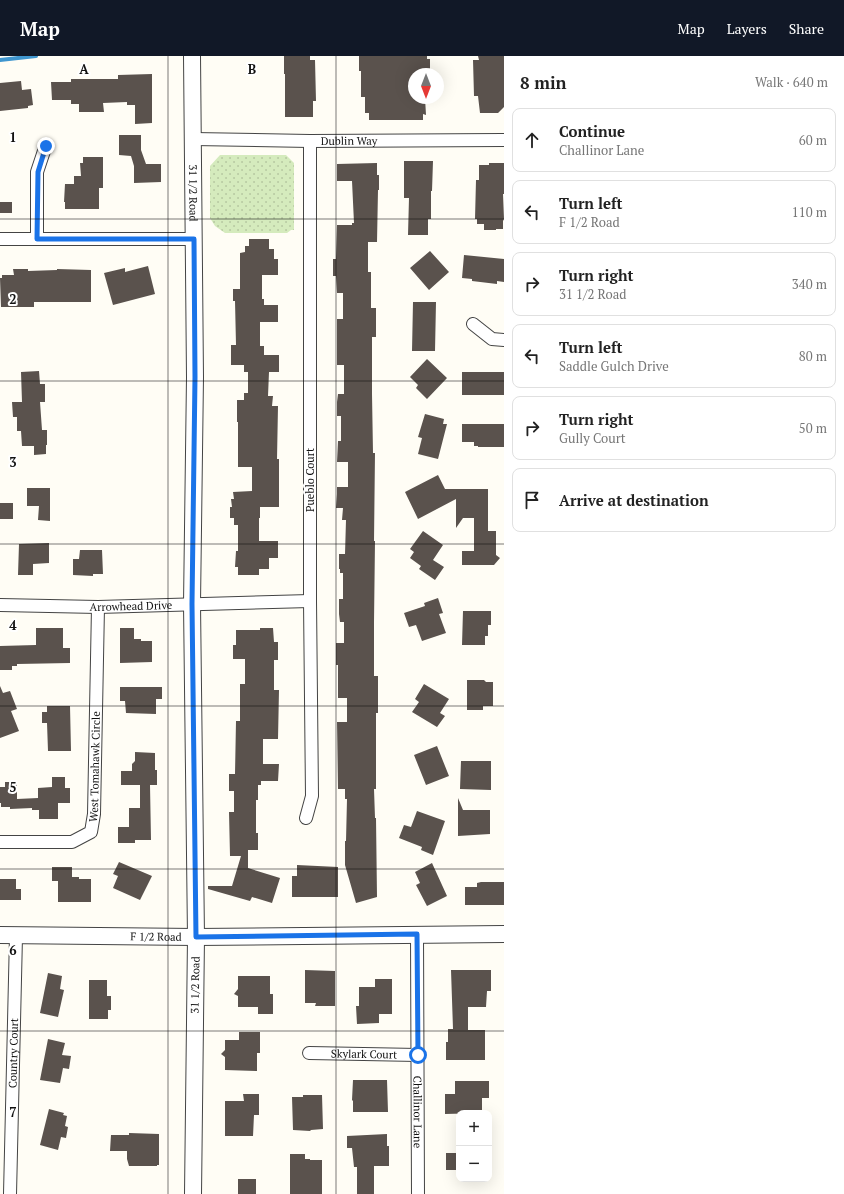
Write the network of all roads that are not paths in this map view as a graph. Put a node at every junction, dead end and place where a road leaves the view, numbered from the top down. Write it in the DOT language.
graph roads {
  1 [pos="192,56"];
  2 [pos="193,139"];
  3 [pos="504,140"];
  4 [pos="310,141"];
  5 [pos="46,146"];
  6 [pos="0,239"];
  7 [pos="37,239"];
  8 [pos="194,239"];
  9 [pos="473,324"];
  10 [pos="504,340"];
  11 [pos="310,601"];
  12 [pos="192,604"];
  13 [pos="0,605"];
  14 [pos="98,607"];
  15 [pos="306,818"];
  16 [pos="0,842"];
  17 [pos="417,934"];
  18 [pos="504,934"];
  19 [pos="8,935"];
  20 [pos="196,937"];
  21 [pos="309,1053"];
  22 [pos="418,1055"];
  23 [pos="10,1194"];
  24 [pos="193,1194"];
  25 [pos="418,1194"];
  1 -- 2 [label="street, 31 1/2 Road"];
  2 -- 4 [label="street, Dublin Way"];
  2 -- 8 [label="street, 31 1/2 Road"];
  3 -- 4 [label="street, Dublin Way"];
  4 -- 11 [label="street, Pueblo Court"];
  5 -- 7 [label="street"];
  6 -- 7 [label="street"];
  7 -- 8 [label="street"];
  8 -- 12 [label="street, 31 1/2 Road"];
  9 -- 10 [label="street"];
  11 -- 12 [label="street, Arrowhead Drive"];
  11 -- 15 [label="street, Pueblo Court"];
  12 -- 14 [label="street, Arrowhead Drive"];
  12 -- 20 [label="street, 31 1/2 Road"];
  13 -- 14 [label="street, Arrowhead Drive"];
  14 -- 16 [label="street, West Tomahawk Circle"];
  17 -- 18 [label="street, F 1/2 Road"];
  17 -- 20 [label="street, F 1/2 Road"];
  17 -- 22 [label="street, Challinor Lane"];
  19 -- 20 [label="street, F 1/2 Road"];
  19 -- 23 [label="street, Country Court"];
  20 -- 24 [label="street, 31 1/2 Road"];
  21 -- 22 [label="street, Skylark Court"];
  22 -- 25 [label="street, Challinor Lane"];
}
